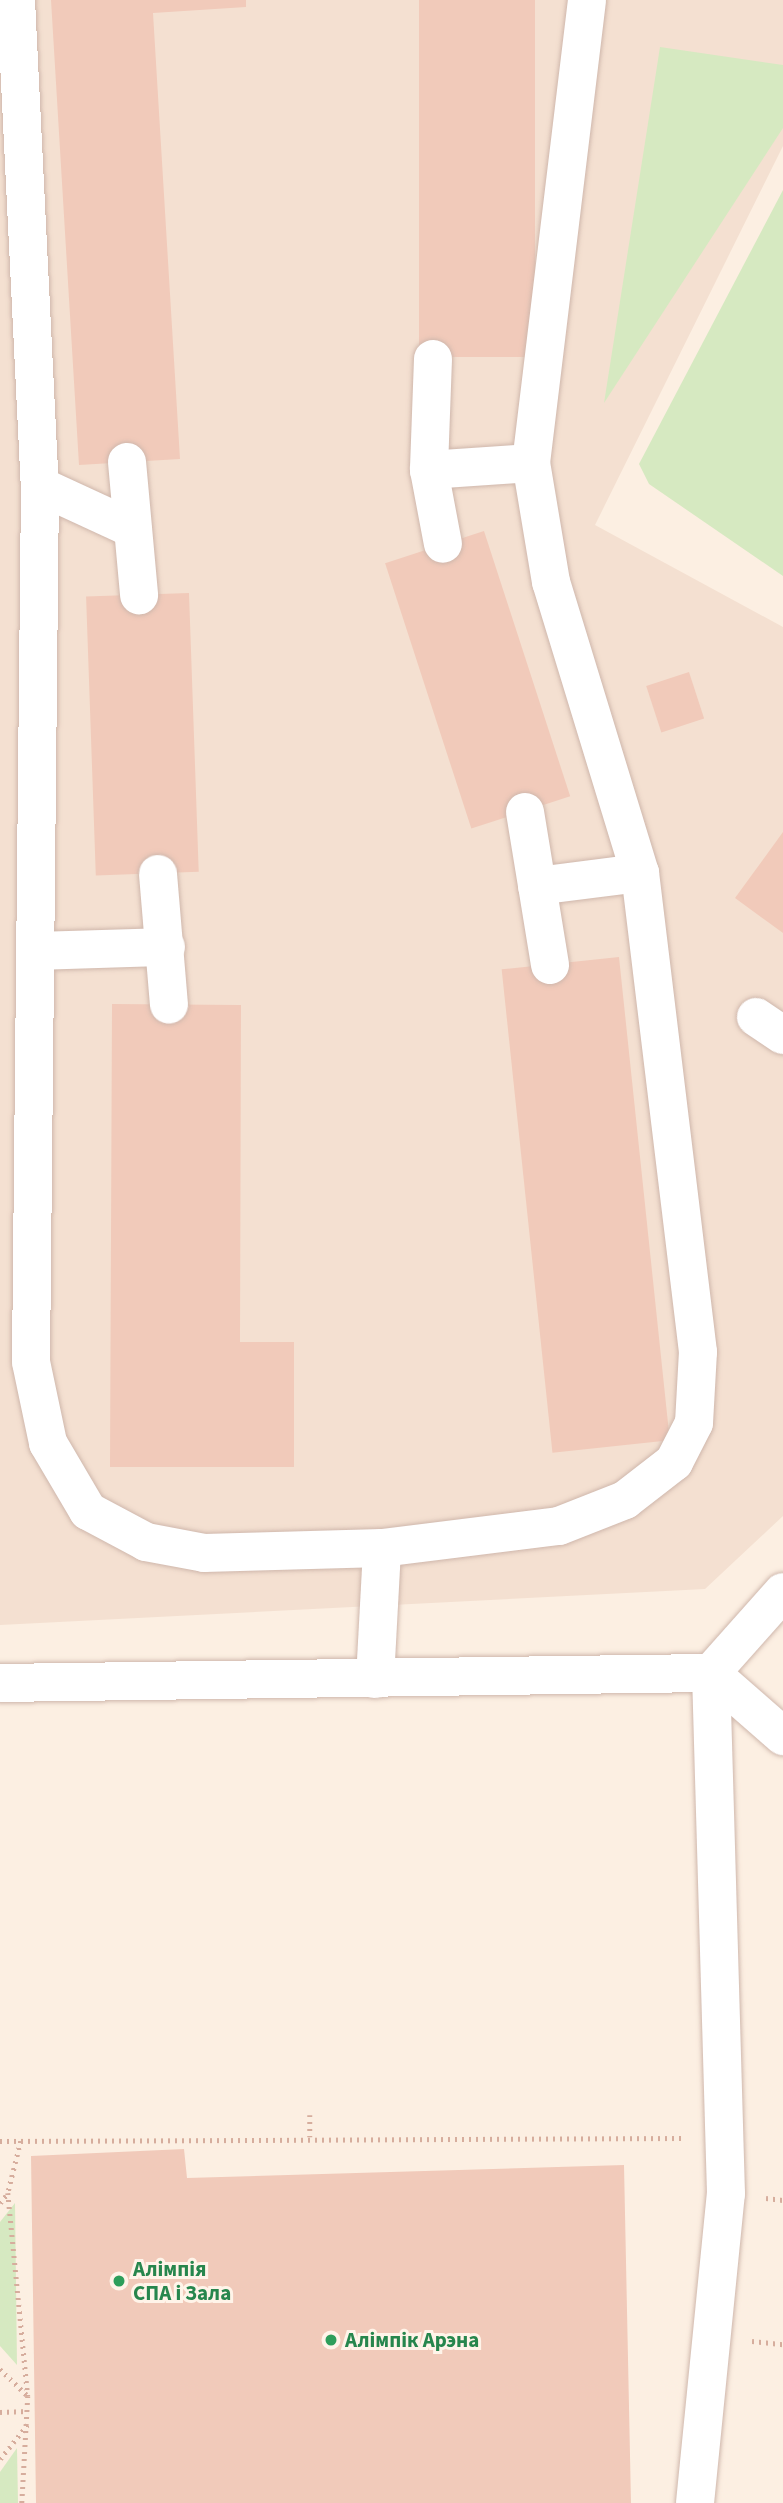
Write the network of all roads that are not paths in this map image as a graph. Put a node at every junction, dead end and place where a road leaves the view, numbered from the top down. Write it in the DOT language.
graph roads {
  1 [pos="16,0"];
  2 [pos="587,0"];
  3 [pos="433,359"];
  4 [pos="127,462"];
  5 [pos="531,463"];
  6 [pos="429,470"];
  7 [pos="40,486"];
  8 [pos="133,529"];
  9 [pos="443,544"];
  10 [pos="139,595"];
  11 [pos="525,812"];
  12 [pos="640,873"];
  13 [pos="158,874"];
  14 [pos="537,886"];
  15 [pos="166,947"];
  16 [pos="38,951"];
  17 [pos="550,965"];
  18 [pos="169,1004"];
  19 [pos="382,1548"];
  20 [pos="783,1592"];
  21 [pos="711,1673"];
  22 [pos="375,1679"];
  23 [pos="0,1684"];
  24 [pos="783,1735"];
  25 [pos="695,2503"];
  1 -- 7 [label="street"];
  2 -- 5 [label="street"];
  3 -- 6 [label="street"];
  4 -- 8 [label="street"];
  5 -- 6 [label="street"];
  5 -- 12 [label="street"];
  6 -- 9 [label="street"];
  7 -- 8 [label="street"];
  7 -- 16 [label="street"];
  8 -- 10 [label="street"];
  11 -- 14 [label="street"];
  12 -- 14 [label="street"];
  12 -- 19 [label="street"];
  13 -- 15 [label="street"];
  14 -- 17 [label="street"];
  15 -- 16 [label="street"];
  15 -- 18 [label="street"];
  16 -- 19 [label="street"];
  19 -- 22 [label="street"];
  20 -- 21 [label="street"];
  21 -- 22 [label="street"];
  21 -- 24 [label="street"];
  21 -- 25 [label="street"];
  22 -- 23 [label="street"];
}
